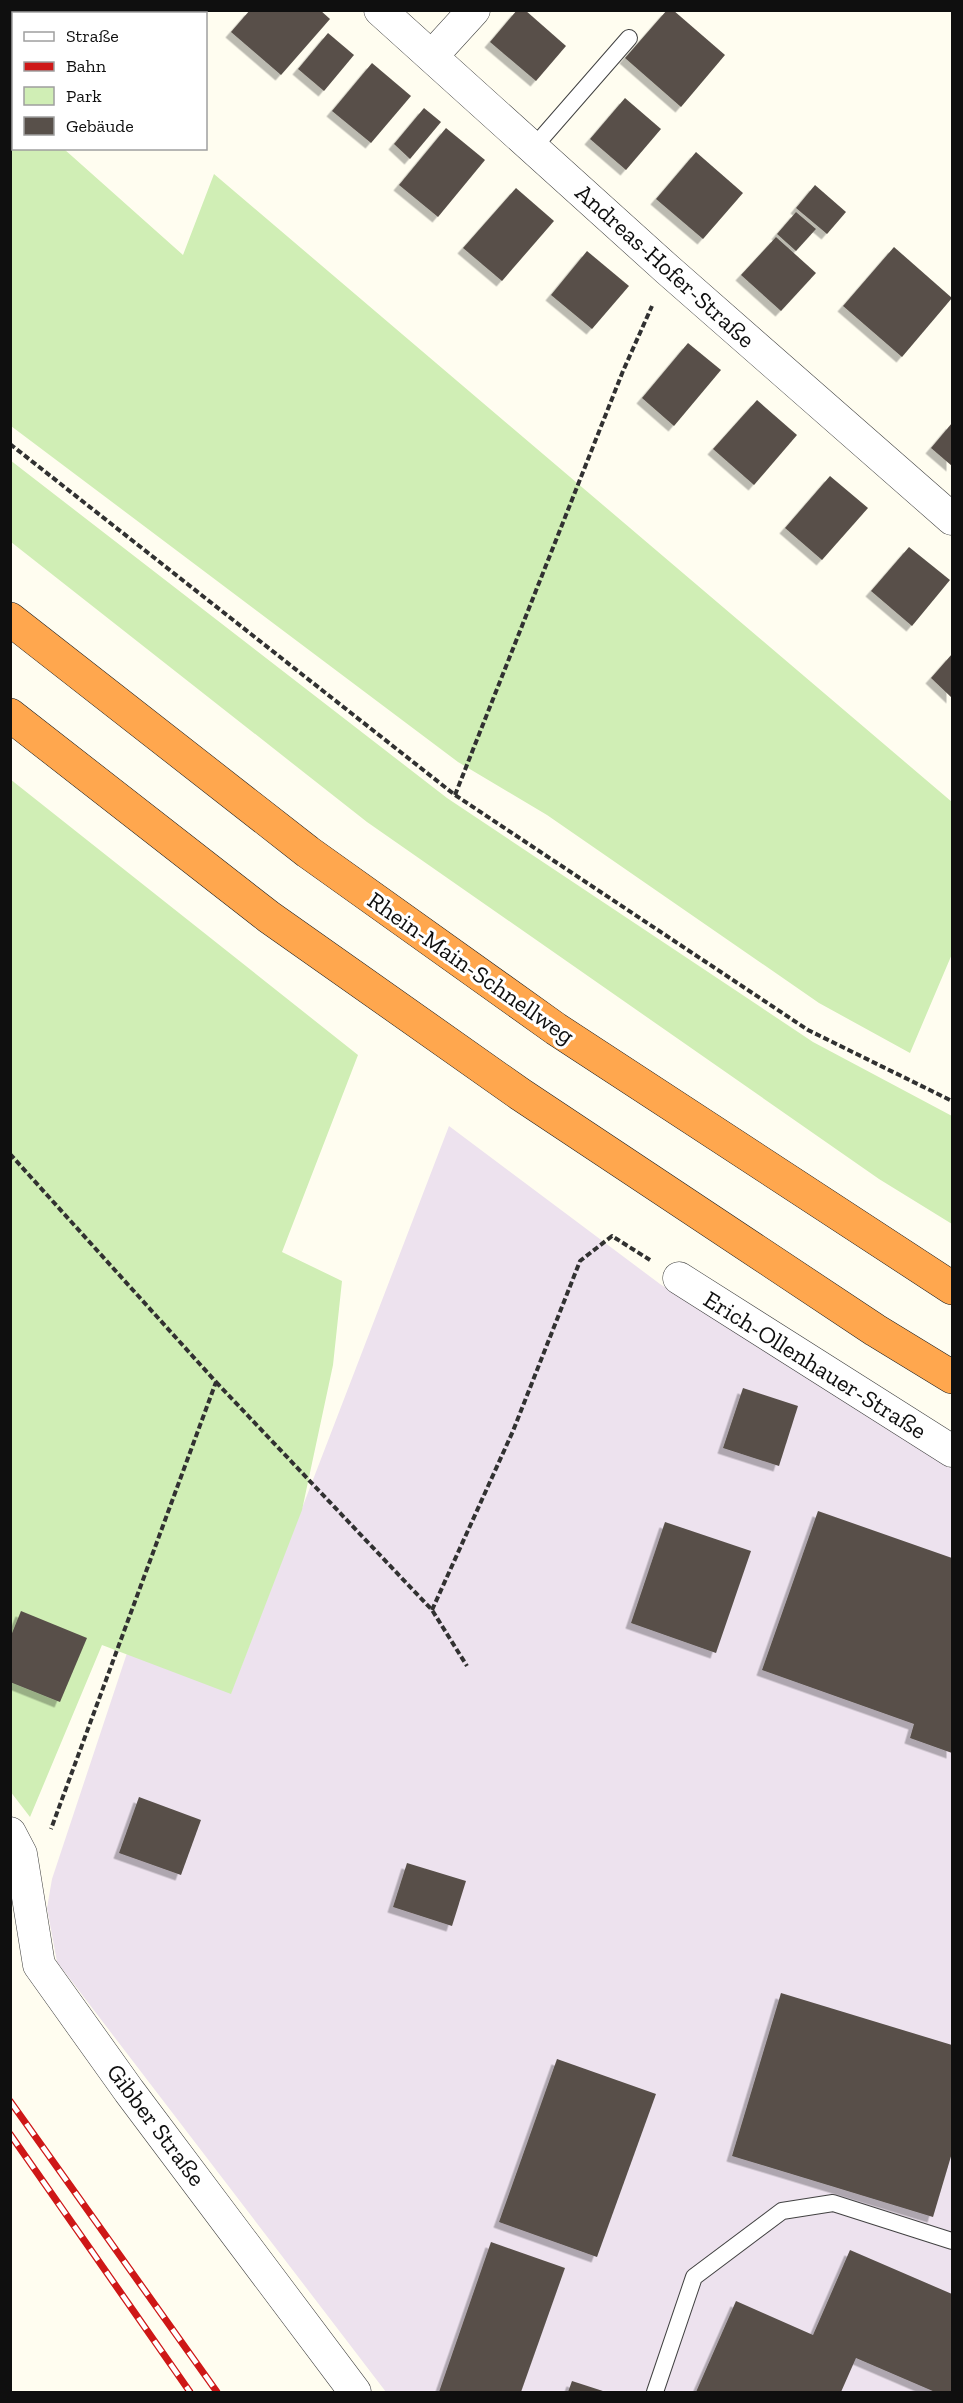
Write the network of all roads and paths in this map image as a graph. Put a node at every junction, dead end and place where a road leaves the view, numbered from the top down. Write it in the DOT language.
graph roads {
  1 [pos="380,10"];
  2 [pos="474,10"];
  3 [pos="629,38"];
  4 [pos="432,56"];
  5 [pos="533,148"];
  6 [pos="668,270"];
  7 [pos="10,444"];
  8 [pos="952,519"];
  9 [pos="10,619"];
  10 [pos="10,715"];
  11 [pos="455,795"];
  12 [pos="952,1101"];
  13 [pos="10,1154"];
  14 [pos="678,1278"];
  15 [pos="952,1288"];
  16 [pos="952,1377"];
  17 [pos="216,1382"];
  18 [pos="952,1451"];
  19 [pos="432,1610"];
  20 [pos="467,1666"];
  21 [pos="10,1833"];
  22 [pos="24,1874"];
  23 [pos="952,2241"];
  24 [pos="356,2392"];
  25 [pos="655,2392"];
  1 -- 4 [label="street, Andreas-Hofer-Straße"];
  2 -- 4 [label="street"];
  3 -- 5 [label="lane"];
  4 -- 5 [label="street, Andreas-Hofer-Straße"];
  5 -- 6 [label="street, Andreas-Hofer-Straße"];
  6 -- 8 [label="street, Andreas-Hofer-Straße"];
  6 -- 11 [label="path"];
  7 -- 11 [label="path"];
  9 -- 15 [label="highway, Rhein-Main-Schnellweg"];
  10 -- 16 [label="highway"];
  11 -- 12 [label="path"];
  13 -- 17 [label="path"];
  14 -- 18 [label="street, Erich-Ollenhauer-Straße"];
  14 -- 19 [label="path"];
  17 -- 19 [label="path"];
  17 -- 22 [label="path"];
  19 -- 20 [label="path"];
  21 -- 22 [label="street, Gibber Straße"];
  22 -- 24 [label="street, Gibber Straße"];
  23 -- 25 [label="lane"];
}
